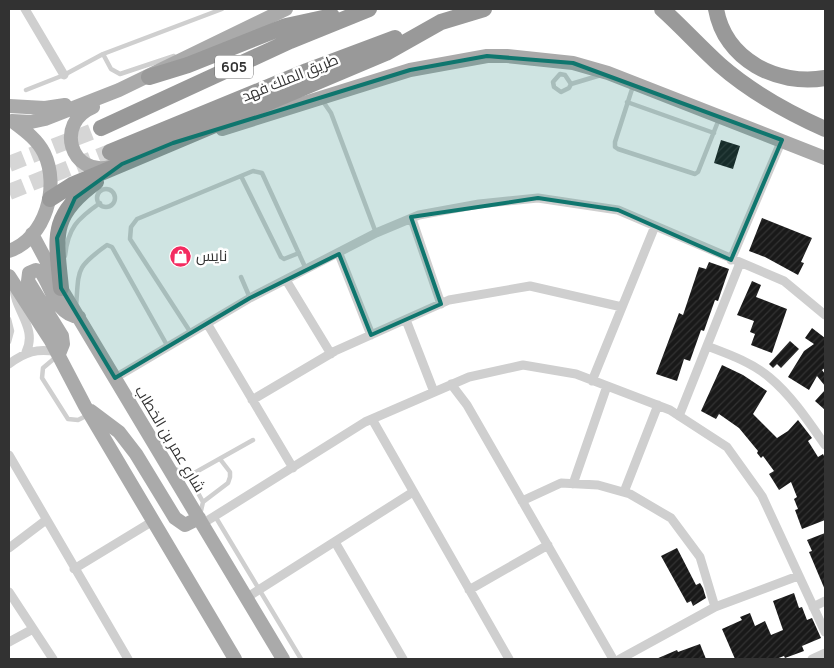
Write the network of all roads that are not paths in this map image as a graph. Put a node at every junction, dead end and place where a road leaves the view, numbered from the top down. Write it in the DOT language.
graph roads {
  1 [pos="25,9"];
  2 [pos="222,9"];
  3 [pos="286,9"];
  4 [pos="367,9"];
  5 [pos="472,9"];
  6 [pos="484,9"];
  7 [pos="662,9"];
  8 [pos="716,9"];
  9 [pos="441,22"];
  10 [pos="204,48"];
  11 [pos="103,54"];
  12 [pos="608,73"];
  13 [pos="64,75"];
  14 [pos="825,78"];
  15 [pos="145,79"];
  16 [pos="634,82"];
  17 [pos="571,84"];
  18 [pos="26,90"];
  19 [pos="119,90"];
  20 [pos="321,99"];
  21 [pos="627,102"];
  22 [pos="9,106"];
  23 [pos="721,116"];
  24 [pos="10,120"];
  25 [pos="101,128"];
  26 [pos="825,129"];
  27 [pos="714,133"];
  28 [pos="782,140"];
  29 [pos="173,143"];
  30 [pos="110,152"];
  31 [pos="825,158"];
  32 [pos="122,164"];
  33 [pos="241,176"];
  34 [pos="50,199"];
  35 [pos="100,204"];
  36 [pos="412,219"];
  37 [pos="655,226"];
  38 [pos="376,233"];
  39 [pos="32,234"];
  40 [pos="9,250"];
  41 [pos="299,253"];
  42 [pos="339,254"];
  43 [pos="736,262"];
  44 [pos="306,270"];
  45 [pos="241,277"];
  46 [pos="11,279"];
  47 [pos="286,280"];
  48 [pos="62,289"];
  49 [pos="250,298"];
  50 [pos="441,304"];
  51 [pos="622,307"];
  52 [pos="77,315"];
  53 [pos="825,315"];
  54 [pos="9,319"];
  55 [pos="406,320"];
  56 [pos="208,325"];
  57 [pos="191,333"];
  58 [pos="371,335"];
  59 [pos="9,342"];
  60 [pos="707,346"];
  61 [pos="168,347"];
  62 [pos="26,352"];
  63 [pos="58,353"];
  64 [pos="331,354"];
  65 [pos="9,364"];
  66 [pos="115,378"];
  67 [pos="592,380"];
  68 [pos="451,384"];
  69 [pos="607,386"];
  70 [pos="434,392"];
  71 [pos="252,400"];
  72 [pos="658,405"];
  73 [pos="87,410"];
  74 [pos="679,416"];
  75 [pos="372,419"];
  76 [pos="253,440"];
  77 [pos="825,445"];
  78 [pos="9,456"];
  79 [pos="220,459"];
  80 [pos="168,467"];
  81 [pos="293,468"];
  82 [pos="186,473"];
  83 [pos="574,484"];
  84 [pos="414,492"];
  85 [pos="624,492"];
  86 [pos="522,500"];
  87 [pos="203,502"];
  88 [pos="215,516"];
  89 [pos="46,520"];
  90 [pos="153,521"];
  91 [pos="200,521"];
  92 [pos="335,542"];
  93 [pos="548,545"];
  94 [pos="9,548"];
  95 [pos="74,569"];
  96 [pos="798,576"];
  97 [pos="259,590"];
  98 [pos="469,590"];
  99 [pos="9,592"];
  100 [pos="246,598"];
  101 [pos="825,601"];
  102 [pos="716,607"];
  103 [pos="813,607"];
  104 [pos="33,629"];
  105 [pos="825,632"];
  106 [pos="9,642"];
  107 [pos="825,652"];
  108 [pos="53,659"];
  109 [pos="128,659"];
  110 [pos="235,659"];
  111 [pos="283,659"];
  112 [pos="301,659"];
  113 [pos="403,659"];
  114 [pos="509,659"];
  115 [pos="613,659"];
  116 [pos="620,659"];
  117 [pos="812,659"];
  1 -- 13 [label="street"];
  2 -- 11 [label="lane"];
  3 -- 10 [label="main road"];
  4 -- 15 [label="highway"];
  4 -- 25 [label="highway, طريق الملك فهد / 605"];
  5 -- 9 [label="highway, طريق الملك فهد / 605"];
  6 -- 9 [label="highway"];
  7 -- 26 [label="highway"];
  8 -- 14 [label="highway"];
  9 -- 29 [label="highway"];
  9 -- 30 [label="highway, طريق الملك فهد / 605"];
  10 -- 11 [label="lane"];
  10 -- 15 [label="main road"];
  11 -- 13 [label="lane"];
  12 -- 16 [label="main road"];
  12 -- 17 [label="lane"];
  12 -- 20 [label="main road"];
  13 -- 18 [label="lane"];
  15 -- 19 [label="main road"];
  15 -- 32 [label="main road"];
  16 -- 21 [label="lane"];
  16 -- 23 [label="main road"];
  19 -- 22 [label="main road"];
  19 -- 24 [label="main road"];
  20 -- 29 [label="main road"];
  20 -- 38 [label="lane"];
  21 -- 27 [label="lane"];
  21 -- 27 [label="lane"];
  23 -- 27 [label="lane"];
  23 -- 28 [label="main road"];
  24 -- 34 [label="main road"];
  28 -- 31 [label="main road"];
  28 -- 43 [label="street"];
  29 -- 32 [label="highway"];
  32 -- 34 [label="highway"];
  32 -- 48 [label="highway"];
  33 -- 41 [label="lane"];
  33 -- 41 [label="lane"];
  33 -- 57 [label="lane"];
  34 -- 39 [label="main road"];
  35 -- 48 [label="lane"];
  36 -- 37 [label="street"];
  36 -- 38 [label="street"];
  36 -- 50 [label="street"];
  37 -- 43 [label="street"];
  37 -- 51 [label="street"];
  38 -- 42 [label="street"];
  39 -- 40 [label="main road"];
  39 -- 48 [label="main road, شارع عمر بن الخطاب"];
  41 -- 44 [label="lane"];
  42 -- 44 [label="street"];
  42 -- 58 [label="street"];
  43 -- 53 [label="street"];
  43 -- 60 [label="street"];
  44 -- 47 [label="street"];
  45 -- 49 [label="lane"];
  46 -- 62 [label="street"];
  46 -- 63 [label="main road"];
  47 -- 49 [label="street"];
  47 -- 64 [label="street"];
  48 -- 52 [label="main road, شارع عمر بن الخطاب"];
  49 -- 56 [label="street"];
  50 -- 51 [label="street"];
  50 -- 55 [label="street"];
  51 -- 67 [label="street"];
  52 -- 61 [label="lane"];
  52 -- 63 [label="main road"];
  52 -- 66 [label="main road, شارع عمر بن الخطاب"];
  54 -- 59 [label="lane"];
  55 -- 58 [label="street"];
  55 -- 70 [label="street"];
  56 -- 57 [label="street"];
  56 -- 71 [label="street"];
  57 -- 61 [label="street"];
  58 -- 64 [label="street"];
  60 -- 74 [label="street"];
  60 -- 77 [label="street"];
  61 -- 66 [label="street"];
  62 -- 63 [label="street"];
  62 -- 65 [label="street"];
  63 -- 73 [label="main road"];
  63 -- 73 [label="lane"];
  64 -- 71 [label="street"];
  66 -- 80 [label="main road, شارع عمر بن الخطاب"];
  67 -- 68 [label="street"];
  67 -- 69 [label="street"];
  68 -- 70 [label="street"];
  68 -- 86 [label="street"];
  69 -- 72 [label="street"];
  69 -- 83 [label="street"];
  70 -- 75 [label="street"];
  71 -- 81 [label="street"];
  72 -- 74 [label="street"];
  72 -- 85 [label="street"];
  73 -- 90 [label="main road"];
  73 -- 91 [label="main road"];
  74 -- 96 [label="street"];
  75 -- 81 [label="street"];
  75 -- 84 [label="street"];
  76 -- 79 [label="lane"];
  78 -- 89 [label="street"];
  79 -- 82 [label="lane"];
  79 -- 87 [label="lane"];
  80 -- 82 [label="lane"];
  80 -- 91 [label="main road, شارع عمر بن الخطاب"];
  81 -- 88 [label="street"];
  82 -- 87 [label="lane"];
  83 -- 85 [label="street"];
  83 -- 86 [label="street"];
  84 -- 92 [label="street"];
  84 -- 98 [label="street"];
  85 -- 102 [label="street"];
  86 -- 93 [label="street"];
  87 -- 91 [label="lane"];
  88 -- 91 [label="street"];
  88 -- 97 [label="lane"];
  89 -- 94 [label="street"];
  89 -- 95 [label="street"];
  90 -- 95 [label="street"];
  90 -- 110 [label="main road"];
  91 -- 100 [label="main road, شارع عمر بن الخطاب"];
  92 -- 97 [label="street"];
  92 -- 113 [label="street"];
  93 -- 98 [label="street"];
  93 -- 115 [label="street"];
  95 -- 109 [label="street"];
  96 -- 102 [label="street"];
  96 -- 103 [label="street"];
  97 -- 100 [label="street"];
  97 -- 112 [label="lane"];
  98 -- 114 [label="street"];
  99 -- 104 [label="street"];
  100 -- 111 [label="main road, شارع عمر بن الخطاب"];
  101 -- 103 [label="street"];
  102 -- 116 [label="street"];
  103 -- 105 [label="street"];
  104 -- 106 [label="street"];
  104 -- 108 [label="street"];
  107 -- 117 [label="street"];
}
